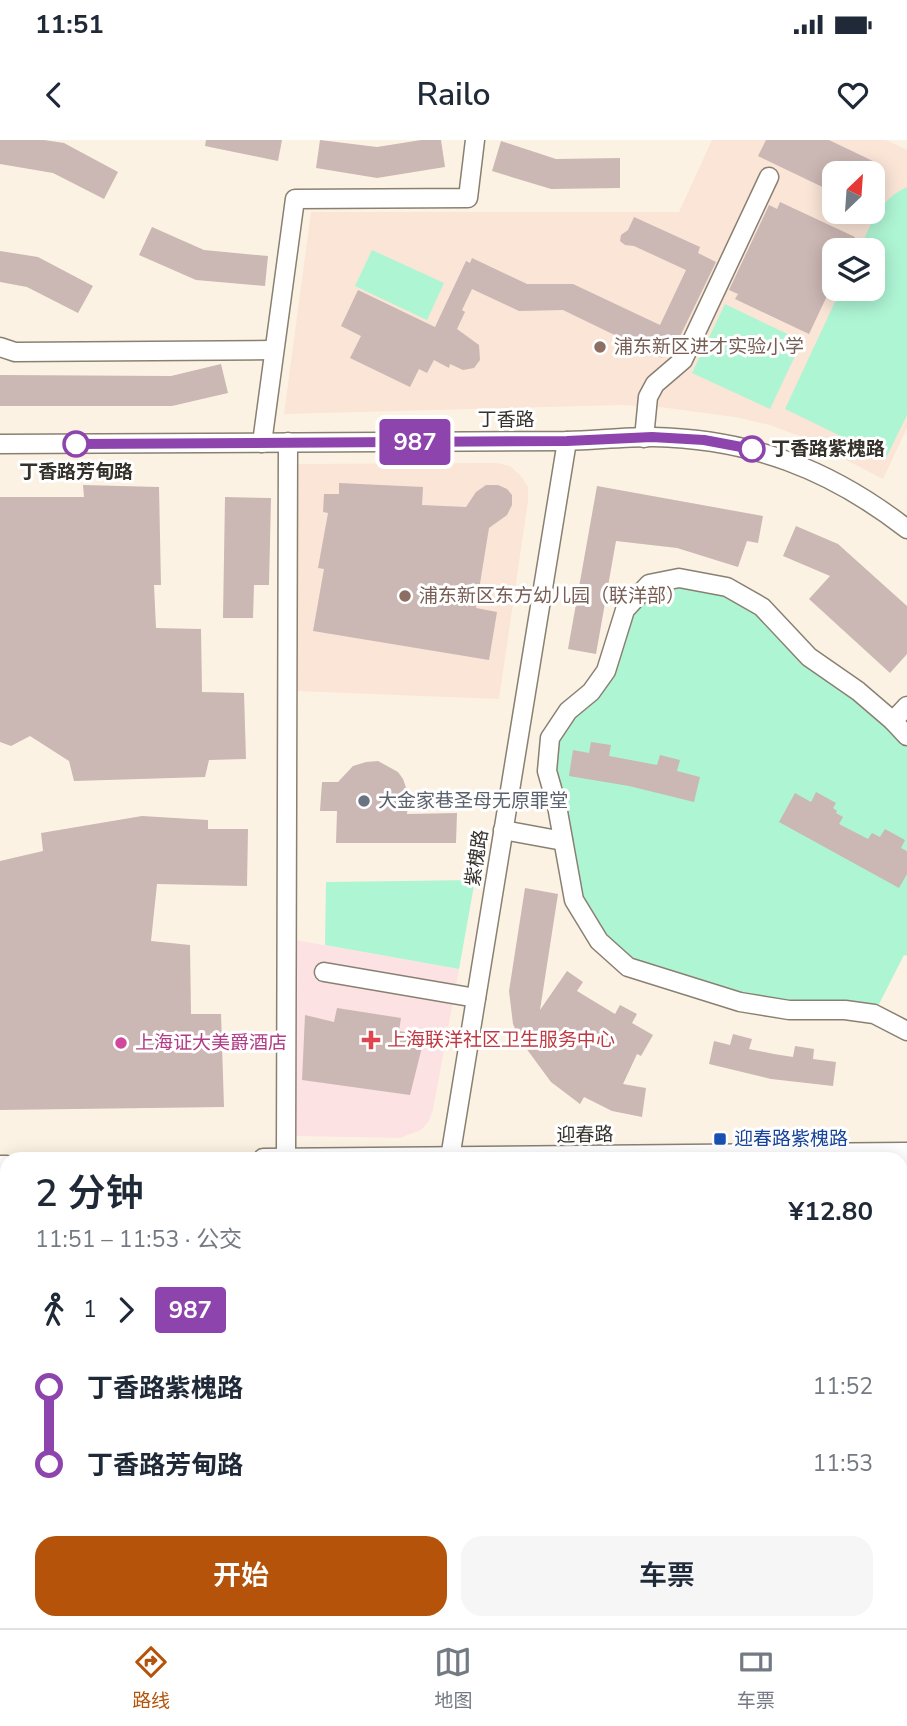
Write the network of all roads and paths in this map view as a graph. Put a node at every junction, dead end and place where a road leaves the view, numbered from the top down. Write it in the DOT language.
graph roads {
  1 [pos="475,140"];
  2 [pos="769,177"];
  3 [pos="0,347"];
  4 [pos="274,350"];
  5 [pos="644,438"];
  6 [pos="567,441"];
  7 [pos="288,442"];
  8 [pos="262,443"];
  9 [pos="0,444"];
  10 [pos="907,529"];
  11 [pos="907,706"];
  12 [pos="893,721"];
  13 [pos="907,736"];
  14 [pos="503,830"];
  15 [pos="563,841"];
  16 [pos="324,972"];
  17 [pos="476,998"];
  18 [pos="907,1031"];
  19 [pos="286,1152"];
  20 [pos="451,1152"];
  1 -- 4 [label="street"];
  2 -- 5 [label="street"];
  3 -- 4 [label="street"];
  4 -- 8 [label="street"];
  5 -- 6 [label="street, 丁香路"];
  5 -- 10 [label="street, 丁香路"];
  6 -- 7 [label="street, 丁香路"];
  6 -- 14 [label="street, 紫槐路"];
  7 -- 8 [label="street, 丁香路"];
  7 -- 19 [label="street"];
  8 -- 9 [label="street, 丁香路"];
  11 -- 12 [label="street"];
  12 -- 13 [label="street"];
  12 -- 15 [label="street"];
  14 -- 15 [label="street"];
  14 -- 17 [label="street, 紫槐路"];
  15 -- 18 [label="street"];
  16 -- 17 [label="street"];
  17 -- 20 [label="street, 紫槐路"];
}
